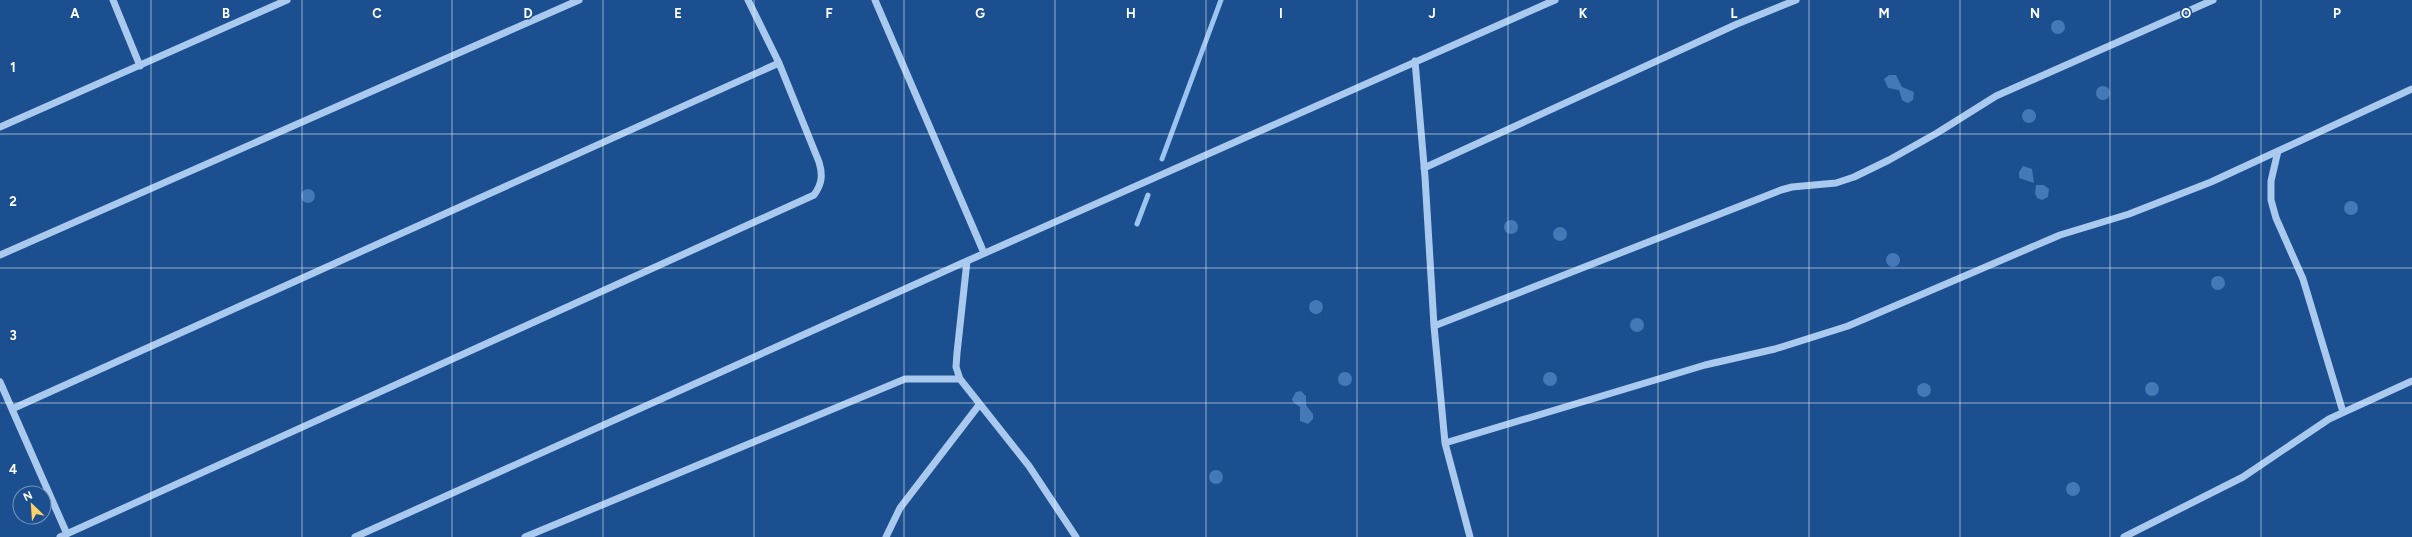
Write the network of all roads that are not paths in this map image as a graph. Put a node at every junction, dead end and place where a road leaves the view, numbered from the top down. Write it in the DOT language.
graph roads {
  1 [pos="113,0"];
  2 [pos="288,0"];
  3 [pos="580,0"];
  4 [pos="748,0"];
  5 [pos="875,0"];
  6 [pos="1555,0"];
  7 [pos="1796,0"];
  8 [pos="2213,0"];
  9 [pos="1415,61"];
  10 [pos="779,63"];
  11 [pos="140,66"];
  12 [pos="2412,89"];
  13 [pos="0,127"];
  14 [pos="2278,151"];
  15 [pos="1424,168"];
  16 [pos="984,253"];
  17 [pos="0,255"];
  18 [pos="967,261"];
  19 [pos="1434,326"];
  20 [pos="960,379"];
  21 [pos="2412,381"];
  22 [pos="0,382"];
  23 [pos="979,405"];
  24 [pos="12,409"];
  25 [pos="2343,412"];
  26 [pos="1445,444"];
  27 [pos="63,536"];
  28 [pos="355,537"];
  29 [pos="525,537"];
  30 [pos="886,537"];
  31 [pos="1076,537"];
  32 [pos="1470,537"];
  33 [pos="2124,537"];
  1 -- 11 [label="street"];
  2 -- 11 [label="street"];
  3 -- 17 [label="street"];
  4 -- 10 [label="street"];
  5 -- 16 [label="street"];
  6 -- 9 [label="street"];
  7 -- 15 [label="street"];
  8 -- 19 [label="street"];
  9 -- 15 [label="street"];
  9 -- 16 [label="street"];
  10 -- 24 [label="street"];
  10 -- 27 [label="street"];
  11 -- 13 [label="street"];
  12 -- 14 [label="street"];
  14 -- 25 [label="street"];
  14 -- 26 [label="street"];
  15 -- 19 [label="street"];
  16 -- 18 [label="street"];
  18 -- 20 [label="street"];
  18 -- 28 [label="street"];
  19 -- 26 [label="street"];
  20 -- 23 [label="street"];
  20 -- 29 [label="street"];
  21 -- 25 [label="street"];
  22 -- 24 [label="street"];
  23 -- 30 [label="street"];
  23 -- 31 [label="street"];
  24 -- 27 [label="street"];
  25 -- 33 [label="street"];
  26 -- 32 [label="street"];
}
